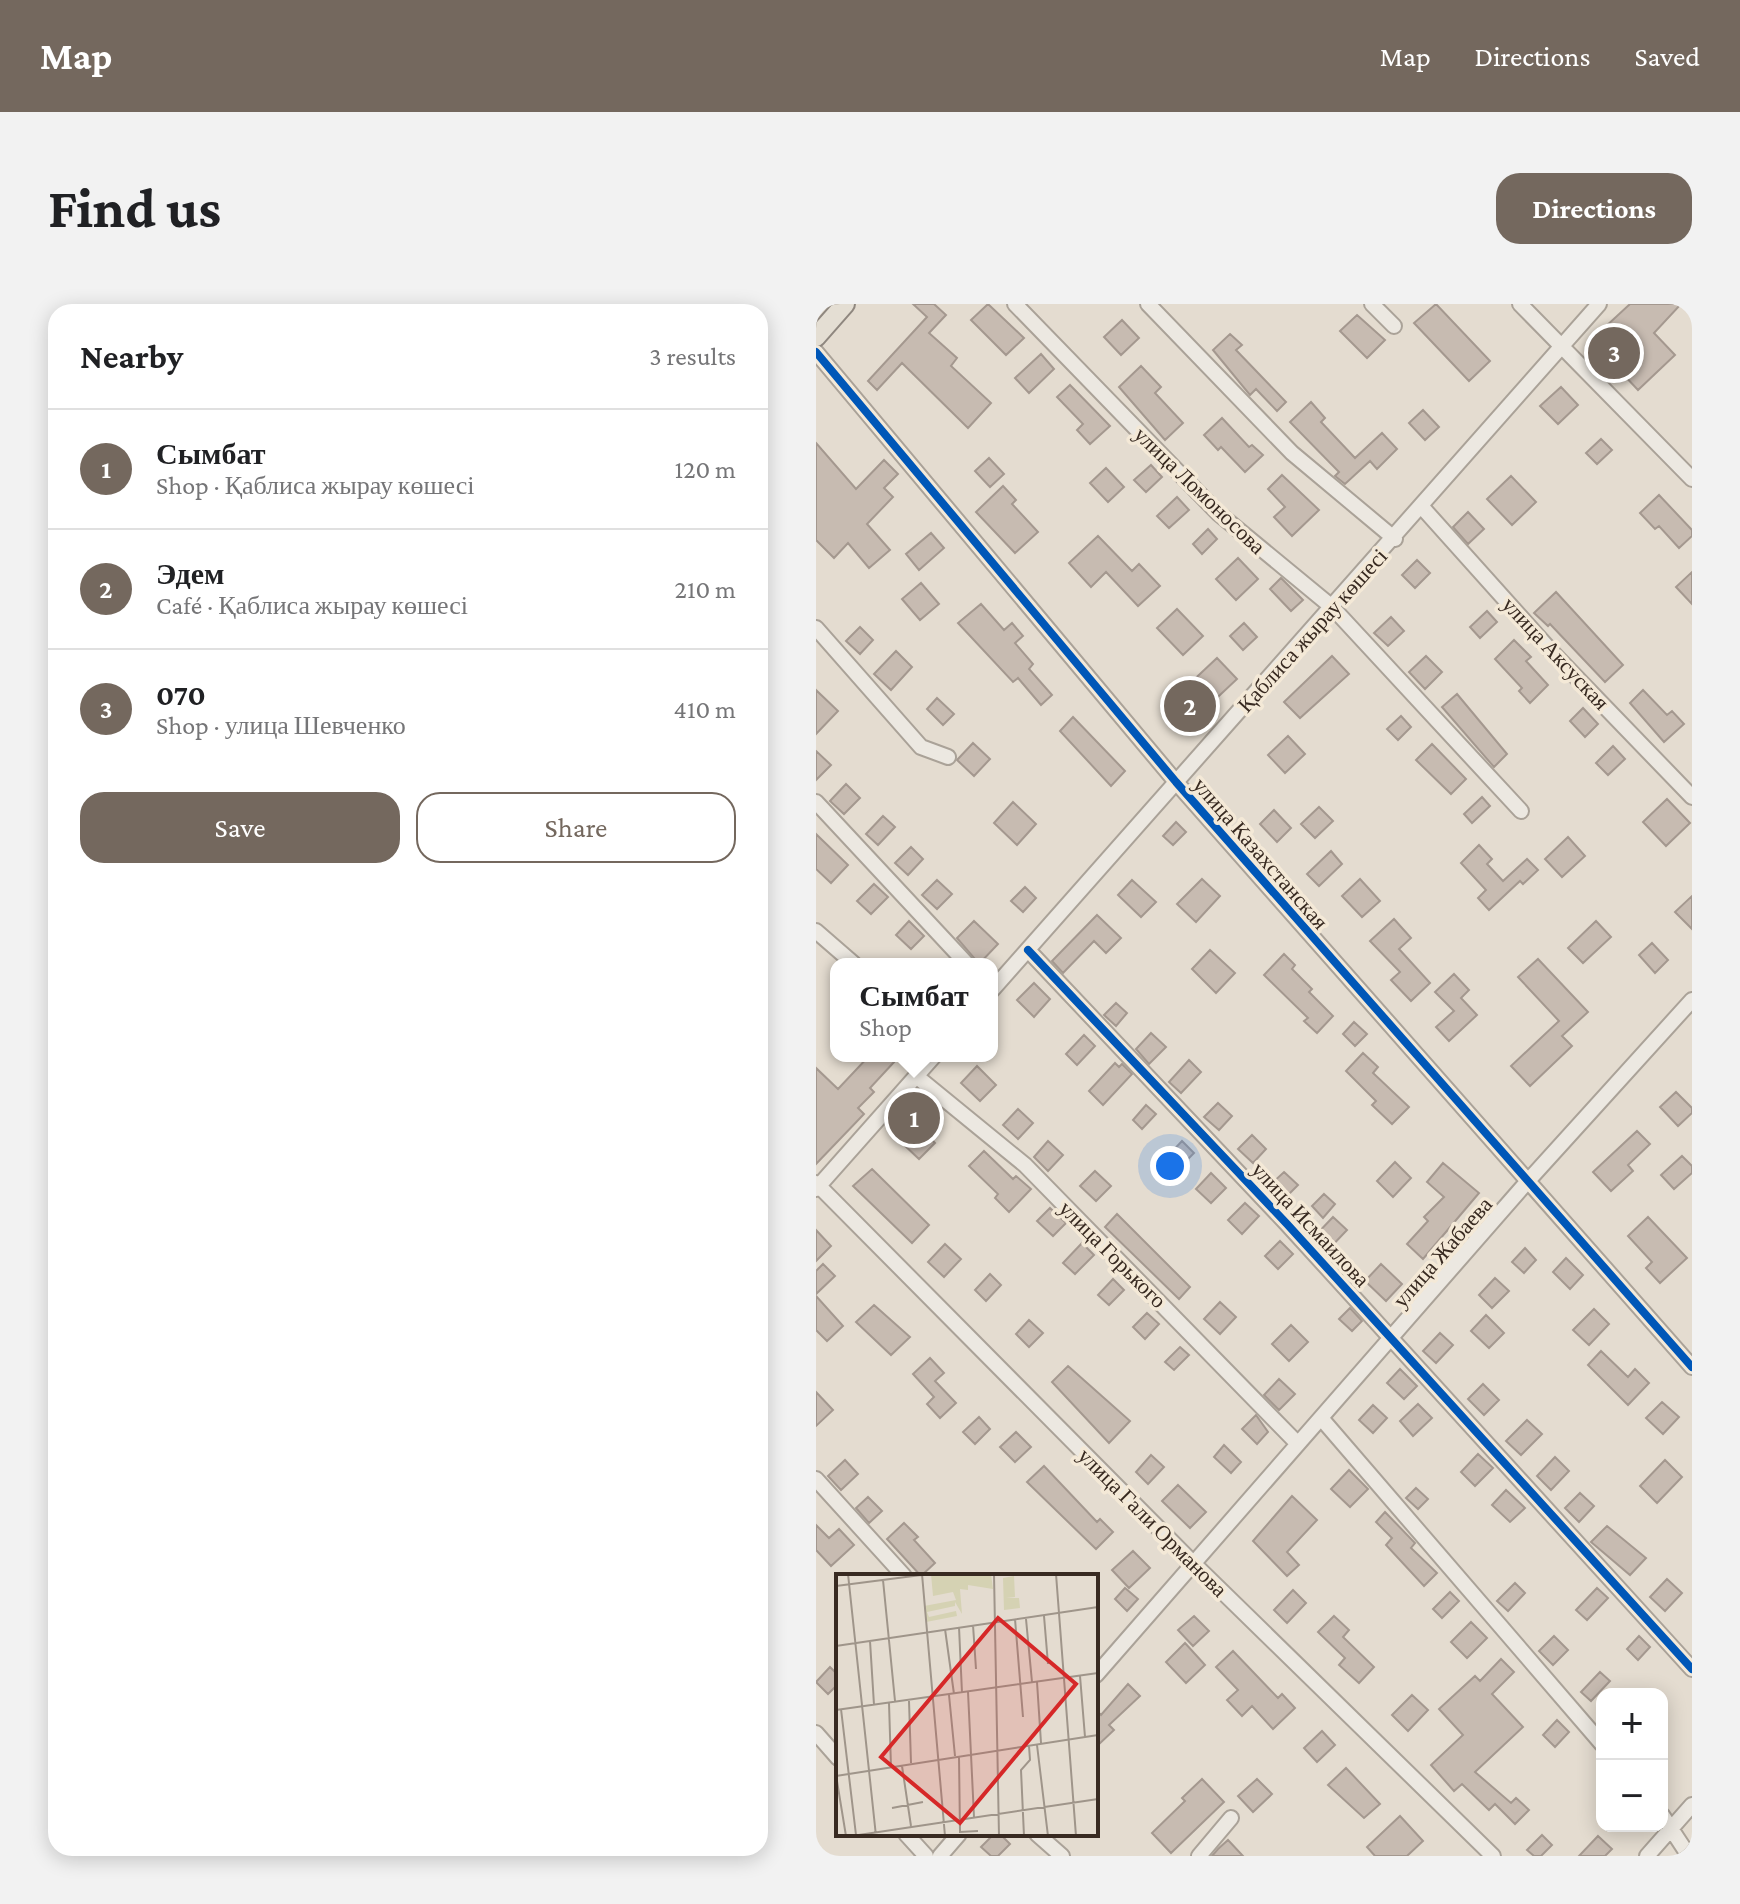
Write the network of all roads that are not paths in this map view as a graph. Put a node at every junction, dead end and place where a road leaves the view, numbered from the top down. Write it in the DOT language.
graph roads {
  1 [pos="845,304"];
  2 [pos="1015,304"];
  3 [pos="1148,304"];
  4 [pos="1372,304"];
  5 [pos="1520,304"];
  6 [pos="1599,304"];
  7 [pos="1394,326"];
  8 [pos="816,337"];
  9 [pos="1559,347"];
  10 [pos="816,352"];
  11 [pos="1692,479"];
  12 [pos="1422,507"];
  13 [pos="1395,539"];
  14 [pos="1332,607"];
  15 [pos="816,628"];
  16 [pos="948,757"];
  17 [pos="1176,782"];
  18 [pos="1692,797"];
  19 [pos="816,802"];
  20 [pos="1521,811"];
  21 [pos="816,931"];
  22 [pos="1028,950"];
  23 [pos="847,958"];
  24 [pos="961,958"];
  25 [pos="998,983"];
  26 [pos="1692,1000"];
  27 [pos="929,1062"];
  28 [pos="916,1076"];
  29 [pos="1527,1182"];
  30 [pos="817,1186"];
  31 [pos="1391,1338"];
  32 [pos="1692,1367"];
  33 [pos="1321,1418"];
  34 [pos="1298,1444"];
  35 [pos="816,1479"];
  36 [pos="1192,1562"];
  37 [pos="902,1574"];
  38 [pos="1692,1669"];
  39 [pos="1098,1673"];
  40 [pos="816,1733"];
  41 [pos="1596,1737"];
  42 [pos="836,1756"];
  43 [pos="1692,1805"];
  44 [pos="1231,1818"];
  45 [pos="1668,1824"];
  46 [pos="1671,1829"];
  47 [pos="908,1836"];
  48 [pos="957,1836"];
  49 [pos="1039,1836"];
  50 [pos="926,1856"];
  51 [pos="940,1856"];
  52 [pos="1062,1856"];
  53 [pos="1199,1856"];
  54 [pos="1493,1856"];
  55 [pos="1647,1856"];
  56 [pos="1689,1856"];
  1 -- 8 [label="main road"];
  2 -- 14 [label="street, улица Ломоносова"];
  3 -- 13 [label="street"];
  4 -- 7 [label="street"];
  5 -- 9 [label="street"];
  6 -- 9 [label="street, Қаблиса жырау көшесі"];
  9 -- 11 [label="street"];
  9 -- 12 [label="street, Қаблиса жырау көшесі"];
  10 -- 17 [label="street, улица Казахстанская"];
  12 -- 13 [label="street, Қаблиса жырау көшесі"];
  12 -- 18 [label="street, улица Аксуская"];
  13 -- 14 [label="street, Қаблиса жырау көшесі"];
  14 -- 17 [label="street, Қаблиса жырау көшесі"];
  14 -- 20 [label="street, улица Ломоносова"];
  15 -- 16 [label="street"];
  17 -- 22 [label="street, Қаблиса жырау көшесі"];
  17 -- 29 [label="street, улица Казахстанская"];
  19 -- 24 [label="street"];
  21 -- 23 [label="street"];
  22 -- 25 [label="street, Қаблиса жырау көшесі"];
  22 -- 31 [label="street, улица Исмаилова"];
  26 -- 29 [label="street, улица Жабаева"];
  27 -- 28 [label="street"];
  28 -- 30 [label="street"];
  28 -- 34 [label="street, улица Горького"];
  29 -- 31 [label="street, улица Жабаева"];
  29 -- 32 [label="street, улица Казахстанская"];
  30 -- 36 [label="street, улица Гали Орманова"];
  31 -- 33 [label="street, улица Жабаева"];
  31 -- 38 [label="street, улица Исмаилова"];
  33 -- 34 [label="street, улица Жабаева"];
  33 -- 41 [label="street"];
  34 -- 36 [label="street, улица Жабаева"];
  35 -- 37 [label="street"];
  36 -- 39 [label="street, улица Жабаева"];
  36 -- 54 [label="street, улица Гали Орманова"];
  40 -- 42 [label="street"];
  43 -- 46 [label="street"];
  44 -- 53 [label="street"];
  45 -- 46 [label="street"];
  46 -- 55 [label="street"];
  46 -- 56 [label="street"];
  47 -- 50 [label="street"];
  48 -- 51 [label="street"];
  49 -- 52 [label="street"];
}
